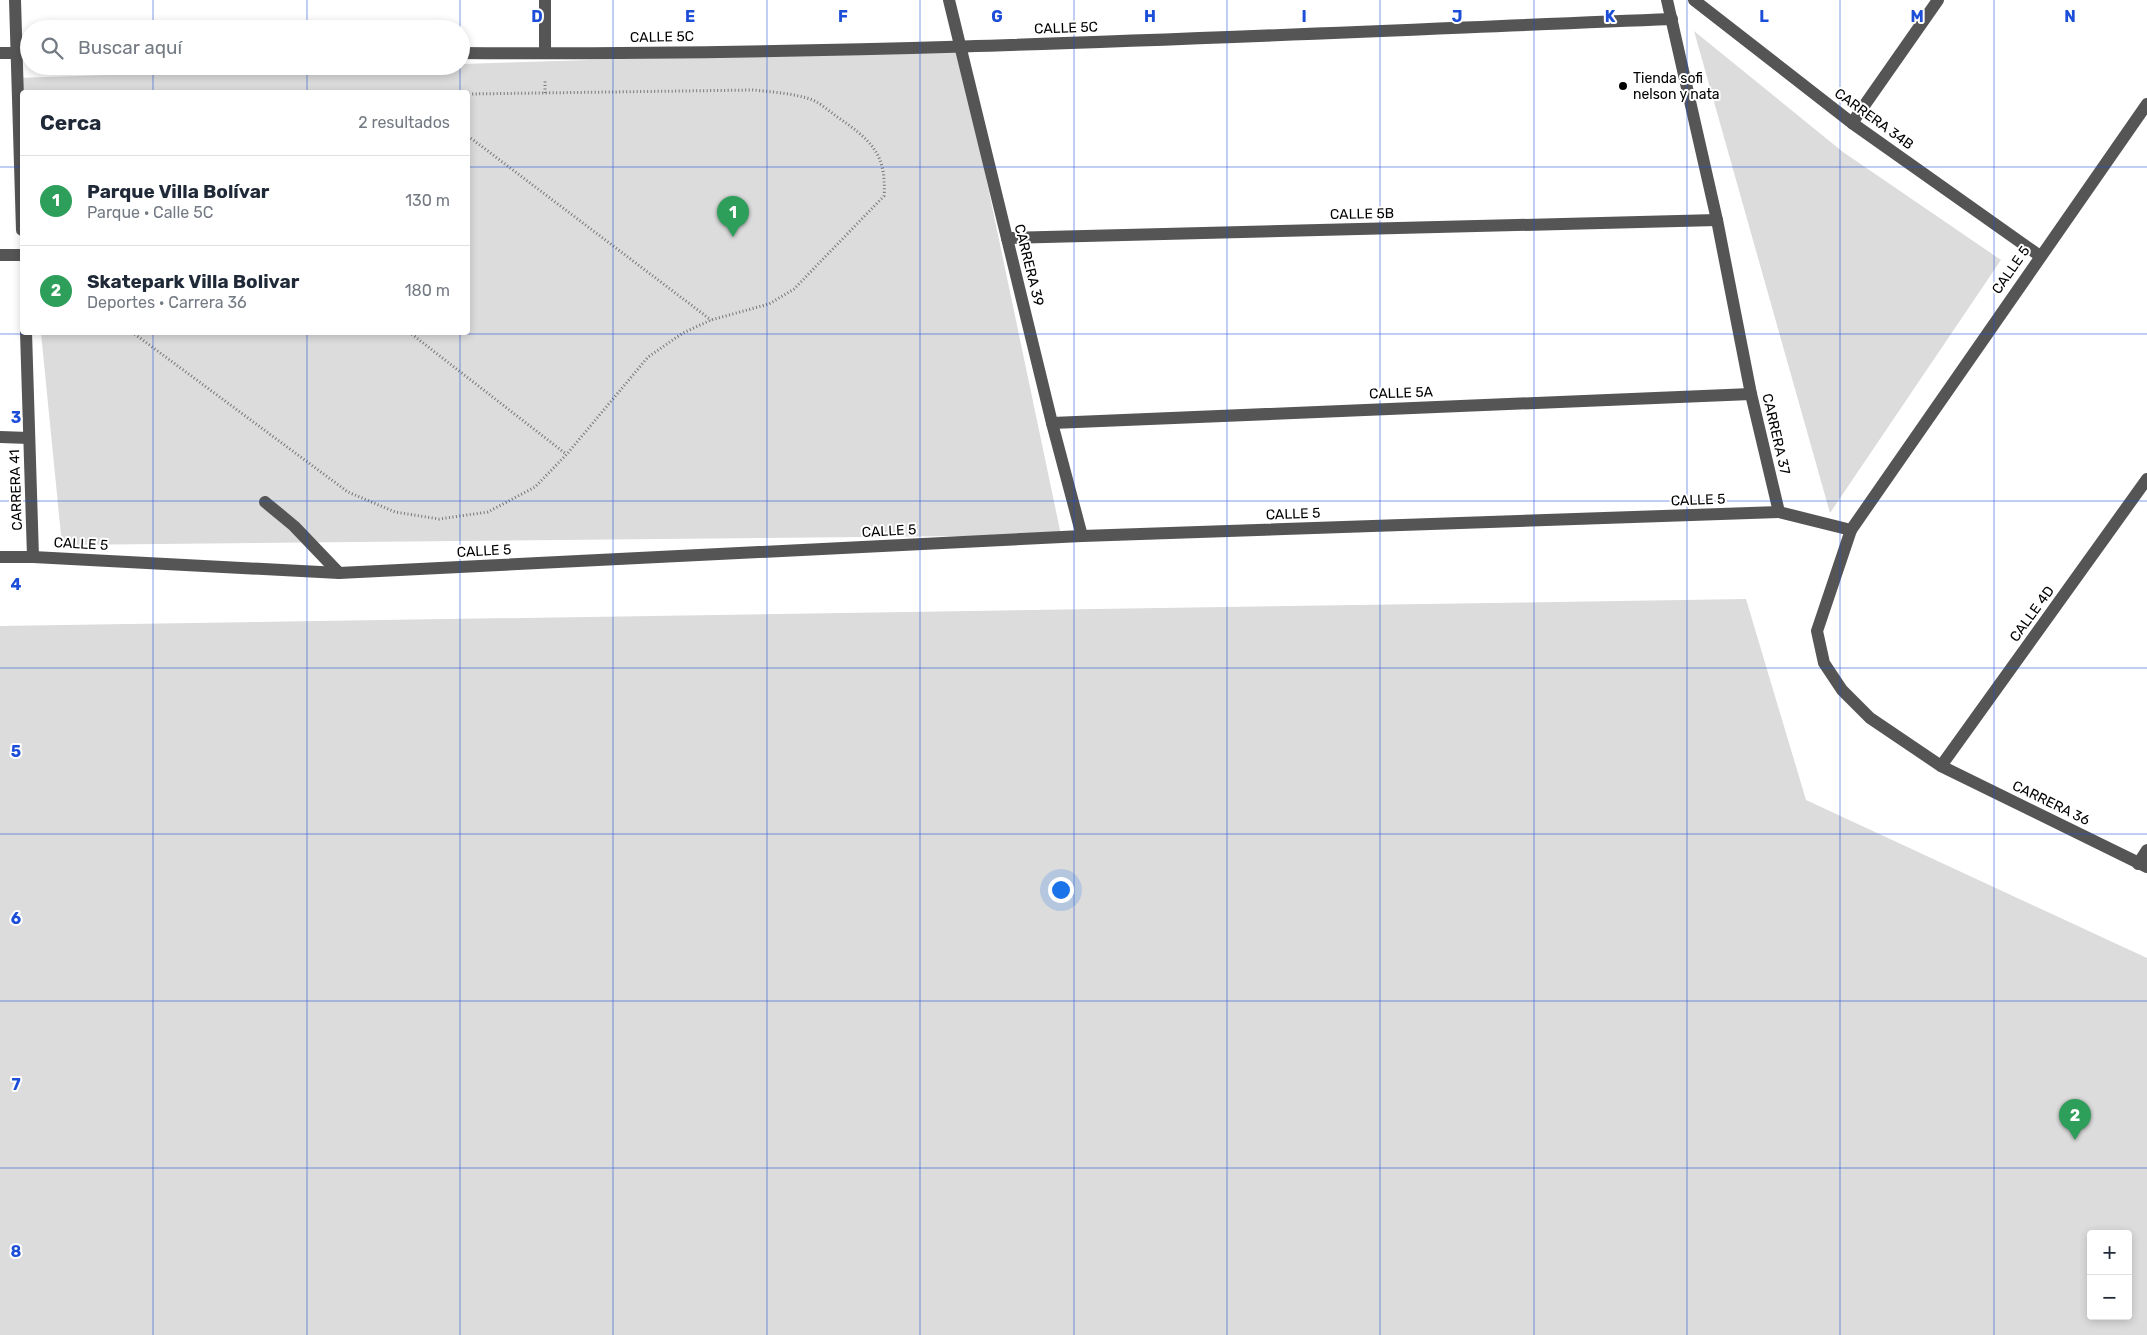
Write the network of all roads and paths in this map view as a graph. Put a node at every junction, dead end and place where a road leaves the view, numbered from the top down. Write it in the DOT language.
graph roads {
  1 [pos="15,0"];
  2 [pos="545,0"];
  3 [pos="949,0"];
  4 [pos="1667,0"];
  5 [pos="1694,0"];
  6 [pos="1938,0"];
  7 [pos="1672,19"];
  8 [pos="20,33"];
  9 [pos="960,47"];
  10 [pos="0,53"];
  11 [pos="20,53"];
  12 [pos="470,53"];
  13 [pos="545,53"];
  14 [pos="23,75"];
  15 [pos="23,90"];
  16 [pos="470,94"];
  17 [pos="2146,106"];
  18 [pos="1852,123"];
  19 [pos="470,138"];
  20 [pos="1717,220"];
  21 [pos="1007,238"];
  22 [pos="20,254"];
  23 [pos="0,255"];
  24 [pos="2040,256"];
  25 [pos="711,320"];
  26 [pos="26,335"];
  27 [pos="136,335"];
  28 [pos="413,335"];
  29 [pos="1751,394"];
  30 [pos="1052,423"];
  31 [pos="0,438"];
  32 [pos="29,438"];
  33 [pos="566,454"];
  34 [pos="2147,480"];
  35 [pos="265,502"];
  36 [pos="1779,512"];
  37 [pos="1851,530"];
  38 [pos="1082,536"];
  39 [pos="0,557"];
  40 [pos="33,557"];
  41 [pos="339,573"];
  42 [pos="1942,766"];
  43 [pos="2147,850"];
  44 [pos="2142,865"];
  1 -- 8 [label="street"];
  2 -- 13 [label="street"];
  3 -- 9 [label="street, CARRERA 39"];
  4 -- 7 [label="street, CARRERA 37"];
  5 -- 18 [label="street, CARRERA 34B"];
  6 -- 18 [label="street"];
  7 -- 9 [label="street, CALLE 5C"];
  7 -- 20 [label="street, CARRERA 37"];
  9 -- 13 [label="street, CALLE 5C"];
  9 -- 21 [label="street, CARRERA 39"];
  10 -- 11 [label="street"];
  12 -- 13 [label="street, CALLE 5C"];
  14 -- 15 [label="street"];
  16 -- 25 [label="path"];
  17 -- 24 [label="street, CALLE 5"];
  18 -- 24 [label="street, CARRERA 34B"];
  19 -- 25 [label="path"];
  20 -- 21 [label="street, CALLE 5B"];
  20 -- 29 [label="street, CARRERA 37"];
  21 -- 30 [label="street, CARRERA 39"];
  22 -- 23 [label="street"];
  24 -- 37 [label="street, CALLE 5"];
  25 -- 33 [label="path"];
  26 -- 32 [label="street, CARRERA 41"];
  27 -- 33 [label="path"];
  28 -- 33 [label="path"];
  29 -- 30 [label="street, CALLE 5A"];
  29 -- 36 [label="street, CARRERA 37"];
  30 -- 38 [label="street, CARRERA 39"];
  31 -- 32 [label="street"];
  32 -- 40 [label="street, CARRERA 41"];
  34 -- 42 [label="street, CALLE 4D"];
  35 -- 41 [label="street"];
  36 -- 37 [label="street"];
  36 -- 38 [label="street, CALLE 5"];
  37 -- 42 [label="street"];
  38 -- 41 [label="street, CALLE 5"];
  39 -- 40 [label="street, CALLE 5"];
  40 -- 41 [label="street, CALLE 5"];
  42 -- 44 [label="street, CARRERA 36"];
  43 -- 44 [label="street"];
}
